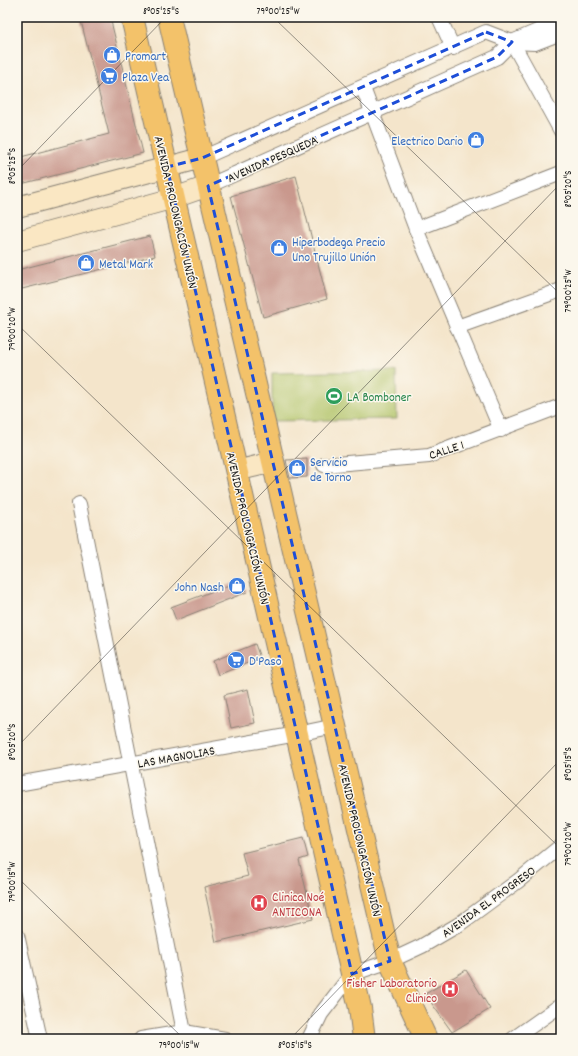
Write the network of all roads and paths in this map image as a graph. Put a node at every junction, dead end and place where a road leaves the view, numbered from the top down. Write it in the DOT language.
graph roads {
  1 [pos="132,17"];
  2 [pos="169,17"];
  3 [pos="439,17"];
  4 [pos="561,21"];
  5 [pos="561,33"];
  6 [pos="512,42"];
  7 [pos="453,48"];
  8 [pos="363,88"];
  9 [pos="372,113"];
  10 [pos="561,131"];
  11 [pos="202,158"];
  12 [pos="167,167"];
  13 [pos="561,173"];
  14 [pos="208,186"];
  15 [pos="174,198"];
  16 [pos="17,207"];
  17 [pos="416,229"];
  18 [pos="17,242"];
  19 [pos="561,290"];
  20 [pos="457,327"];
  21 [pos="561,406"];
  22 [pos="501,430"];
  23 [pos="273,462"];
  24 [pos="324,465"];
  25 [pos="236,471"];
  26 [pos="79,504"];
  27 [pos="335,726"];
  28 [pos="297,734"];
  29 [pos="131,764"];
  30 [pos="17,784"];
  31 [pos="561,846"];
  32 [pos="17,935"];
  33 [pos="390,961"];
  34 [pos="352,974"];
  35 [pos="561,1005"];
  36 [pos="184,1032"];
  37 [pos="40,1039"];
  38 [pos="141,1039"];
  39 [pos="225,1039"];
  40 [pos="308,1039"];
  41 [pos="364,1039"];
  42 [pos="426,1039"];
  43 [pos="514,1039"];
  1 -- 12 [label="main road, AVENIDA PROLONGACIÓN UNIÓN"];
  2 -- 11 [label="main road, AVENIDA PROLONGACIÓN UNIÓN"];
  3 -- 7 [label="street"];
  4 -- 6 [label="street, AVENIDA PESQUEDA"];
  5 -- 6 [label="street"];
  6 -- 7 [label="street"];
  6 -- 9 [label="street, AVENIDA PESQUEDA"];
  6 -- 10 [label="street"];
  7 -- 8 [label="street"];
  8 -- 9 [label="street"];
  8 -- 11 [label="street"];
  9 -- 14 [label="street, AVENIDA PESQUEDA"];
  9 -- 17 [label="street"];
  11 -- 12 [label="main road"];
  11 -- 14 [label="main road, AVENIDA PROLONGACIÓN UNIÓN"];
  12 -- 15 [label="main road, AVENIDA PROLONGACIÓN UNIÓN"];
  12 -- 16 [label="main road"];
  13 -- 17 [label="street"];
  14 -- 15 [label="main road, AVENIDA PESQUEDA"];
  14 -- 23 [label="main road, AVENIDA PROLONGACIÓN UNIÓN"];
  15 -- 18 [label="main road, AVENIDA PESQUEDA"];
  15 -- 25 [label="main road, AVENIDA PROLONGACIÓN UNIÓN"];
  17 -- 20 [label="street"];
  19 -- 20 [label="street"];
  20 -- 22 [label="street"];
  21 -- 22 [label="street, CALLE 1"];
  22 -- 24 [label="street, CALLE 1"];
  23 -- 25 [label="main road"];
  23 -- 27 [label="main road, AVENIDA PROLONGACIÓN UNIÓN"];
  25 -- 28 [label="main road, AVENIDA PROLONGACIÓN UNIÓN"];
  26 -- 29 [label="street"];
  27 -- 28 [label="street, LAS MAGNOLIAS"];
  27 -- 33 [label="main road, AVENIDA PROLONGACIÓN UNIÓN"];
  28 -- 29 [label="street, LAS MAGNOLIAS"];
  28 -- 34 [label="main road, AVENIDA PROLONGACIÓN UNIÓN"];
  29 -- 30 [label="street, LAS MAGNOLIAS"];
  29 -- 36 [label="street"];
  31 -- 33 [label="street, AVENIDA EL PROGRESO"];
  32 -- 37 [label="street"];
  33 -- 34 [label="street, AVENIDA EL PROGRESO"];
  33 -- 42 [label="main road, AVENIDA PROLONGACIÓN UNIÓN"];
  34 -- 40 [label="street"];
  34 -- 41 [label="main road, AVENIDA PROLONGACIÓN UNIÓN"];
  35 -- 43 [label="street"];
  36 -- 38 [label="street"];
  36 -- 39 [label="street"];
}
